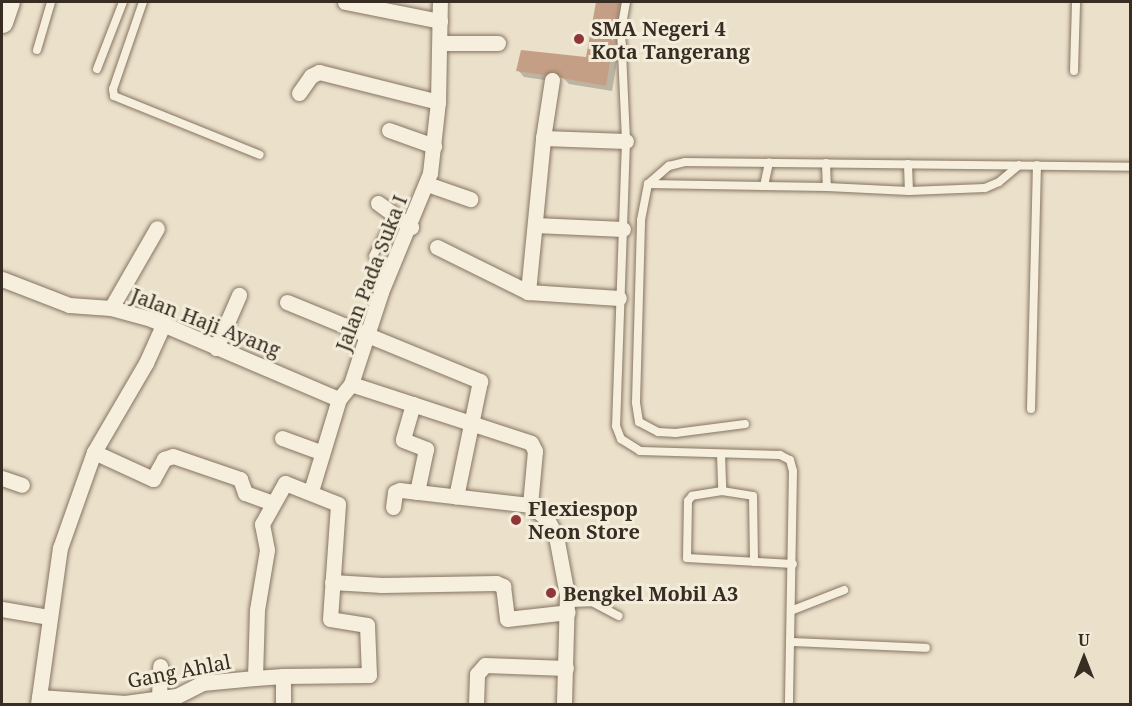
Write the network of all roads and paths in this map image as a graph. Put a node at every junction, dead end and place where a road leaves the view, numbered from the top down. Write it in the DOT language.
graph roads {
  1 [pos="9,2"];
  2 [pos="51,2"];
  3 [pos="123,2"];
  4 [pos="143,2"];
  5 [pos="345,2"];
  6 [pos="440,2"];
  7 [pos="626,2"];
  8 [pos="1076,2"];
  9 [pos="440,21"];
  10 [pos="2,22"];
  11 [pos="441,43"];
  12 [pos="498,43"];
  13 [pos="37,50"];
  14 [pos="97,69"];
  15 [pos="1074,71"];
  16 [pos="552,80"];
  17 [pos="299,93"];
  18 [pos="438,102"];
  19 [pos="389,130"];
  20 [pos="543,138"];
  21 [pos="626,141"];
  22 [pos="434,146"];
  23 [pos="260,155"];
  24 [pos="769,163"];
  25 [pos="826,163"];
  26 [pos="908,164"];
  27 [pos="1019,165"];
  28 [pos="1037,165"];
  29 [pos="1131,167"];
  30 [pos="427,184"];
  31 [pos="648,184"];
  32 [pos="764,186"];
  33 [pos="827,187"];
  34 [pos="909,191"];
  35 [pos="470,199"];
  36 [pos="378,203"];
  37 [pos="394,216"];
  38 [pos="535,225"];
  39 [pos="411,227"];
  40 [pos="157,228"];
  41 [pos="622,229"];
  42 [pos="437,247"];
  43 [pos="373,256"];
  44 [pos="2,279"];
  45 [pos="528,292"];
  46 [pos="239,295"];
  47 [pos="619,298"];
  48 [pos="287,302"];
  49 [pos="111,308"];
  50 [pos="164,323"];
  51 [pos="367,337"];
  52 [pos="216,348"];
  53 [pos="351,384"];
  54 [pos="339,399"];
  55 [pos="413,404"];
  56 [pos="1031,409"];
  57 [pos="470,422"];
  58 [pos="745,424"];
  59 [pos="282,438"];
  60 [pos="94,452"];
  61 [pos="320,452"];
  62 [pos="721,454"];
  63 [pos="2,478"];
  64 [pos="22,485"];
  65 [pos="311,491"];
  66 [pos="722,491"];
  67 [pos="417,492"];
  68 [pos="456,497"];
  69 [pos="272,503"];
  70 [pos="530,505"];
  71 [pos="393,507"];
  72 [pos="754,562"];
  73 [pos="793,564"];
  74 [pos="332,582"];
  75 [pos="844,590"];
  76 [pos="568,607"];
  77 [pos="2,609"];
  78 [pos="793,610"];
  79 [pos="618,616"];
  80 [pos="49,617"];
  81 [pos="791,642"];
  82 [pos="926,648"];
  83 [pos="160,666"];
  84 [pos="566,668"];
  85 [pos="283,676"];
  86 [pos="255,678"];
  87 [pos="159,699"];
  88 [pos="38,701"];
  89 [pos="283,705"];
  90 [pos="476,705"];
  91 [pos="564,705"];
  92 [pos="789,705"];
  1 -- 10 [label="street"];
  2 -- 13 [label="lane"];
  3 -- 14 [label="lane"];
  4 -- 23 [label="lane"];
  5 -- 9 [label="street"];
  6 -- 9 [label="street, Jalan Pada Suka I"];
  7 -- 21 [label="lane"];
  8 -- 15 [label="lane"];
  9 -- 11 [label="street, Jalan Pada Suka I"];
  11 -- 12 [label="street"];
  11 -- 18 [label="street, Jalan Pada Suka I"];
  16 -- 20 [label="street"];
  17 -- 18 [label="street"];
  18 -- 22 [label="street, Jalan Pada Suka I"];
  19 -- 22 [label="street"];
  20 -- 21 [label="street"];
  20 -- 38 [label="street"];
  21 -- 41 [label="lane"];
  22 -- 30 [label="street, Jalan Pada Suka I"];
  24 -- 25 [label="lane"];
  24 -- 31 [label="lane"];
  24 -- 32 [label="lane"];
  25 -- 26 [label="lane"];
  25 -- 33 [label="lane"];
  26 -- 27 [label="lane"];
  26 -- 34 [label="lane"];
  27 -- 28 [label="lane"];
  27 -- 34 [label="lane"];
  28 -- 29 [label="lane"];
  28 -- 56 [label="lane"];
  30 -- 35 [label="street"];
  30 -- 39 [label="street, Jalan Pada Suka I"];
  31 -- 32 [label="lane"];
  31 -- 58 [label="lane"];
  32 -- 33 [label="lane"];
  33 -- 34 [label="lane"];
  36 -- 37 [label="street"];
  37 -- 39 [label="street"];
  37 -- 43 [label="lane"];
  38 -- 41 [label="street"];
  38 -- 45 [label="street"];
  39 -- 51 [label="street, Jalan Pada Suka I"];
  40 -- 49 [label="street"];
  41 -- 47 [label="lane"];
  42 -- 45 [label="street"];
  44 -- 49 [label="street, Jalan Haji Ayang"];
  45 -- 47 [label="street"];
  46 -- 52 [label="street"];
  47 -- 62 [label="lane"];
  48 -- 51 [label="street"];
  49 -- 50 [label="street, Jalan Haji Ayang"];
  50 -- 52 [label="street, Jalan Haji Ayang"];
  50 -- 60 [label="street"];
  51 -- 53 [label="street, Jalan Pada Suka I"];
  51 -- 57 [label="street"];
  52 -- 54 [label="street, Jalan Haji Ayang"];
  53 -- 54 [label="street"];
  53 -- 55 [label="street"];
  54 -- 61 [label="street"];
  55 -- 57 [label="street"];
  55 -- 67 [label="street"];
  57 -- 68 [label="street"];
  57 -- 70 [label="street"];
  59 -- 61 [label="street"];
  60 -- 69 [label="street"];
  60 -- 80 [label="street"];
  61 -- 65 [label="street"];
  62 -- 66 [label="lane"];
  62 -- 73 [label="lane"];
  63 -- 64 [label="street"];
  65 -- 69 [label="street"];
  65 -- 74 [label="street"];
  66 -- 72 [label="lane"];
  66 -- 72 [label="lane"];
  67 -- 68 [label="street"];
  67 -- 71 [label="street"];
  68 -- 70 [label="street"];
  69 -- 86 [label="street"];
  70 -- 76 [label="street"];
  72 -- 73 [label="lane"];
  73 -- 78 [label="lane"];
  74 -- 76 [label="street"];
  74 -- 85 [label="street, Gang Ahlal"];
  75 -- 78 [label="lane"];
  76 -- 79 [label="lane"];
  76 -- 84 [label="street"];
  77 -- 80 [label="street"];
  78 -- 81 [label="lane"];
  80 -- 88 [label="street"];
  81 -- 82 [label="lane"];
  81 -- 92 [label="lane"];
  83 -- 87 [label="street"];
  84 -- 90 [label="street"];
  84 -- 91 [label="street"];
  85 -- 86 [label="street, Gang Ahlal"];
  85 -- 89 [label="street"];
  86 -- 87 [label="street, Gang Ahlal"];
  87 -- 88 [label="street, Gang Ahlal"];
}
